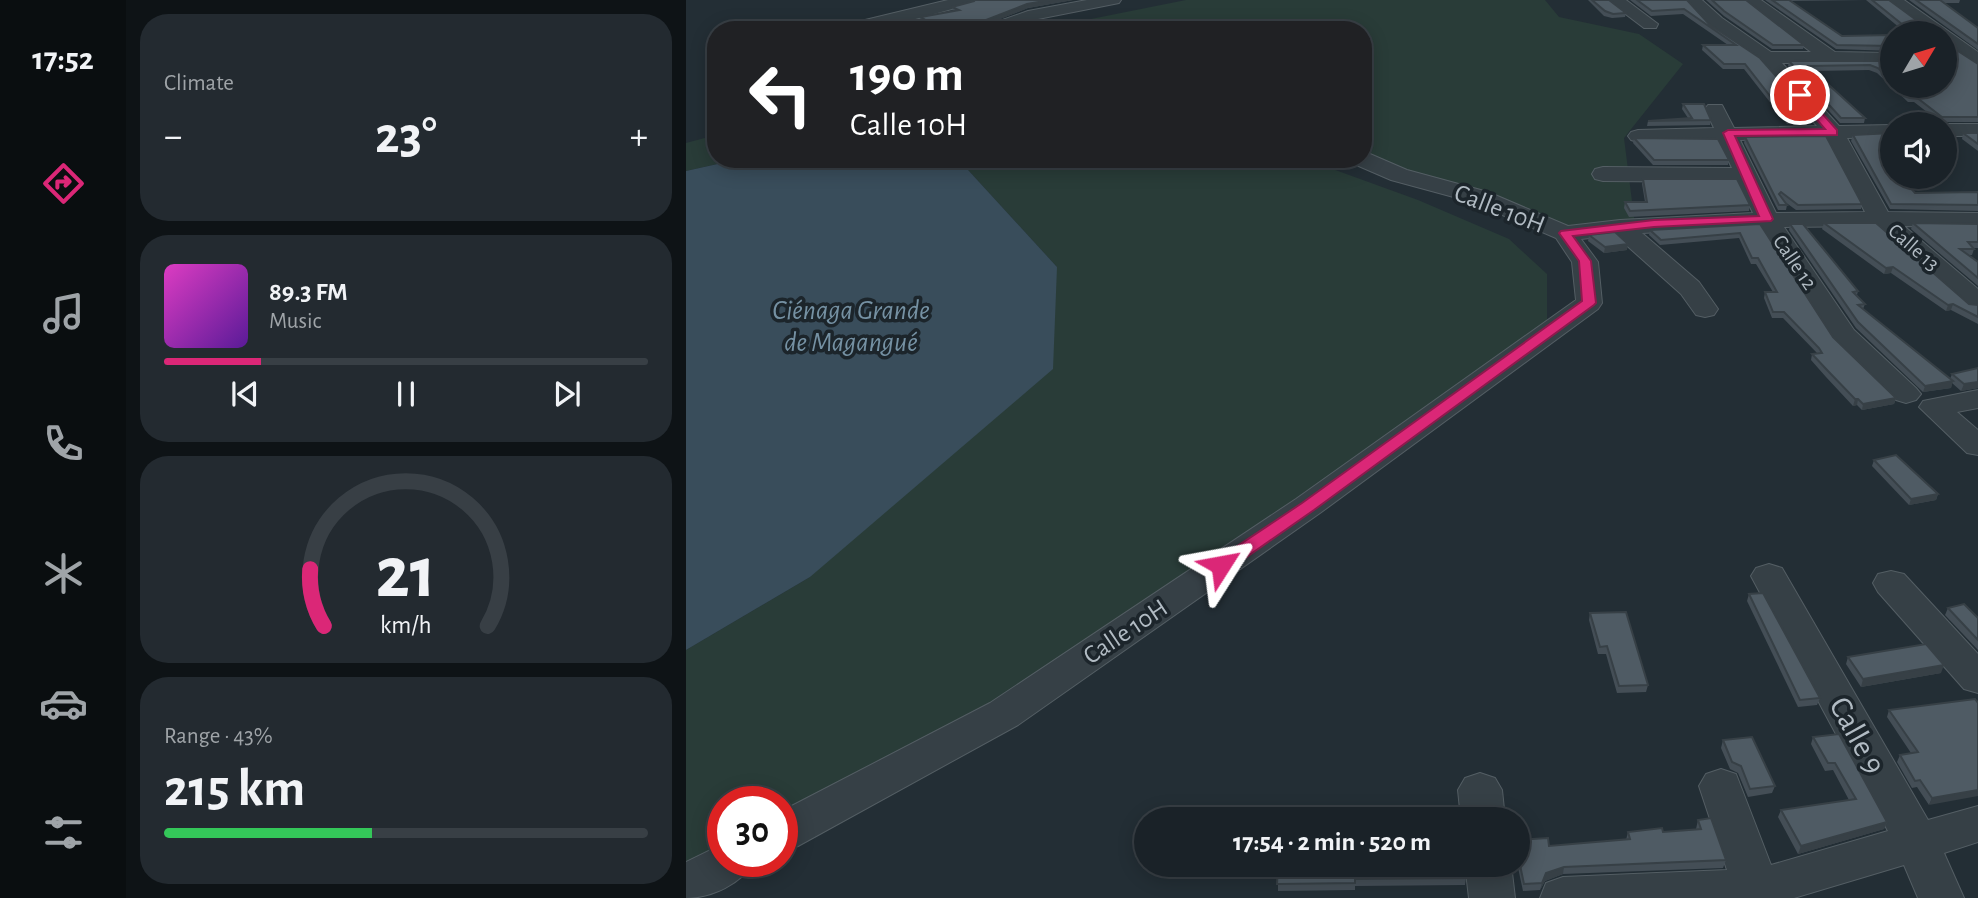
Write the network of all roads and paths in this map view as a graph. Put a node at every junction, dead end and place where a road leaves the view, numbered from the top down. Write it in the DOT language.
graph roads {
  1 [pos="968,0"];
  2 [pos="1014,0"];
  3 [pos="1113,0"];
  4 [pos="1615,0"];
  5 [pos="1693,0"];
  6 [pos="1750,0"];
  7 [pos="1893,0"];
  8 [pos="928,9"];
  9 [pos="1034,15"];
  10 [pos="950,19"];
  11 [pos="882,21"];
  12 [pos="1017,21"];
  13 [pos="1922,21"];
  14 [pos="1650,24"];
  15 [pos="1957,45"];
  16 [pos="1767,57"];
  17 [pos="1830,57"];
  18 [pos="1880,58"];
  19 [pos="1957,58"];
  20 [pos="1977,59"];
  21 [pos="1715,109"];
  22 [pos="1957,130"];
  23 [pos="1978,130"];
  24 [pos="1880,131"];
  25 [pos="1833,132"];
  26 [pos="1728,133"];
  27 [pos="1638,136"];
  28 [pos="1372,163"];
  29 [pos="1603,174"];
  30 [pos="1747,175"];
  31 [pos="1880,218"];
  32 [pos="1767,219"];
  33 [pos="1978,220"];
  34 [pos="1620,227"];
  35 [pos="1565,233"];
  36 [pos="1978,302"];
  37 [pos="1705,309"];
  38 [pos="1906,394"];
  39 [pos="1978,399"];
  40 [pos="1978,446"];
  41 [pos="1769,576"];
  42 [pos="1891,583"];
  43 [pos="1978,679"];
  44 [pos="1721,786"];
  45 [pos="798,824"];
  46 [pos="1978,824"];
  47 [pos="1918,844"];
  48 [pos="707,874"];
  49 [pos="1490,877"];
  50 [pos="686,885"];
  51 [pos="1758,889"];
  52 [pos="1492,898"];
  53 [pos="1563,898"];
  54 [pos="1941,898"];
  1 -- 8 [label="street"];
  2 -- 9 [label="street"];
  3 -- 9 [label="street"];
  4 -- 14 [label="street"];
  5 -- 16 [label="street, Calle 13"];
  6 -- 17 [label="street"];
  7 -- 13 [label="street"];
  8 -- 10 [label="street"];
  8 -- 11 [label="street"];
  9 -- 12 [label="street"];
  15 -- 20 [label="street"];
  16 -- 17 [label="street"];
  16 -- 25 [label="street, Calle 13"];
  17 -- 18 [label="street"];
  19 -- 20 [label="street"];
  21 -- 26 [label="street, Calle 12"];
  22 -- 23 [label="street"];
  24 -- 25 [label="street"];
  25 -- 26 [label="street"];
  25 -- 31 [label="street, Calle 13"];
  26 -- 27 [label="street"];
  26 -- 30 [label="street, Calle 12"];
  28 -- 35 [label="street, Calle 10H"];
  29 -- 30 [label="street"];
  30 -- 32 [label="street, Calle 12"];
  31 -- 32 [label="street"];
  31 -- 33 [label="street"];
  31 -- 36 [label="street, Calle 13"];
  32 -- 34 [label="street"];
  32 -- 38 [label="street, Calle 12"];
  34 -- 35 [label="street"];
  34 -- 37 [label="street"];
  35 -- 45 [label="street, Calle 10H"];
  39 -- 40 [label="street"];
  41 -- 47 [label="street, Calle 9"];
  42 -- 43 [label="street"];
  44 -- 51 [label="street"];
  46 -- 47 [label="street"];
  47 -- 51 [label="street"];
  47 -- 54 [label="street, Calle 9"];
  48 -- 50 [label="street"];
  49 -- 52 [label="street"];
  51 -- 53 [label="street"];
}
